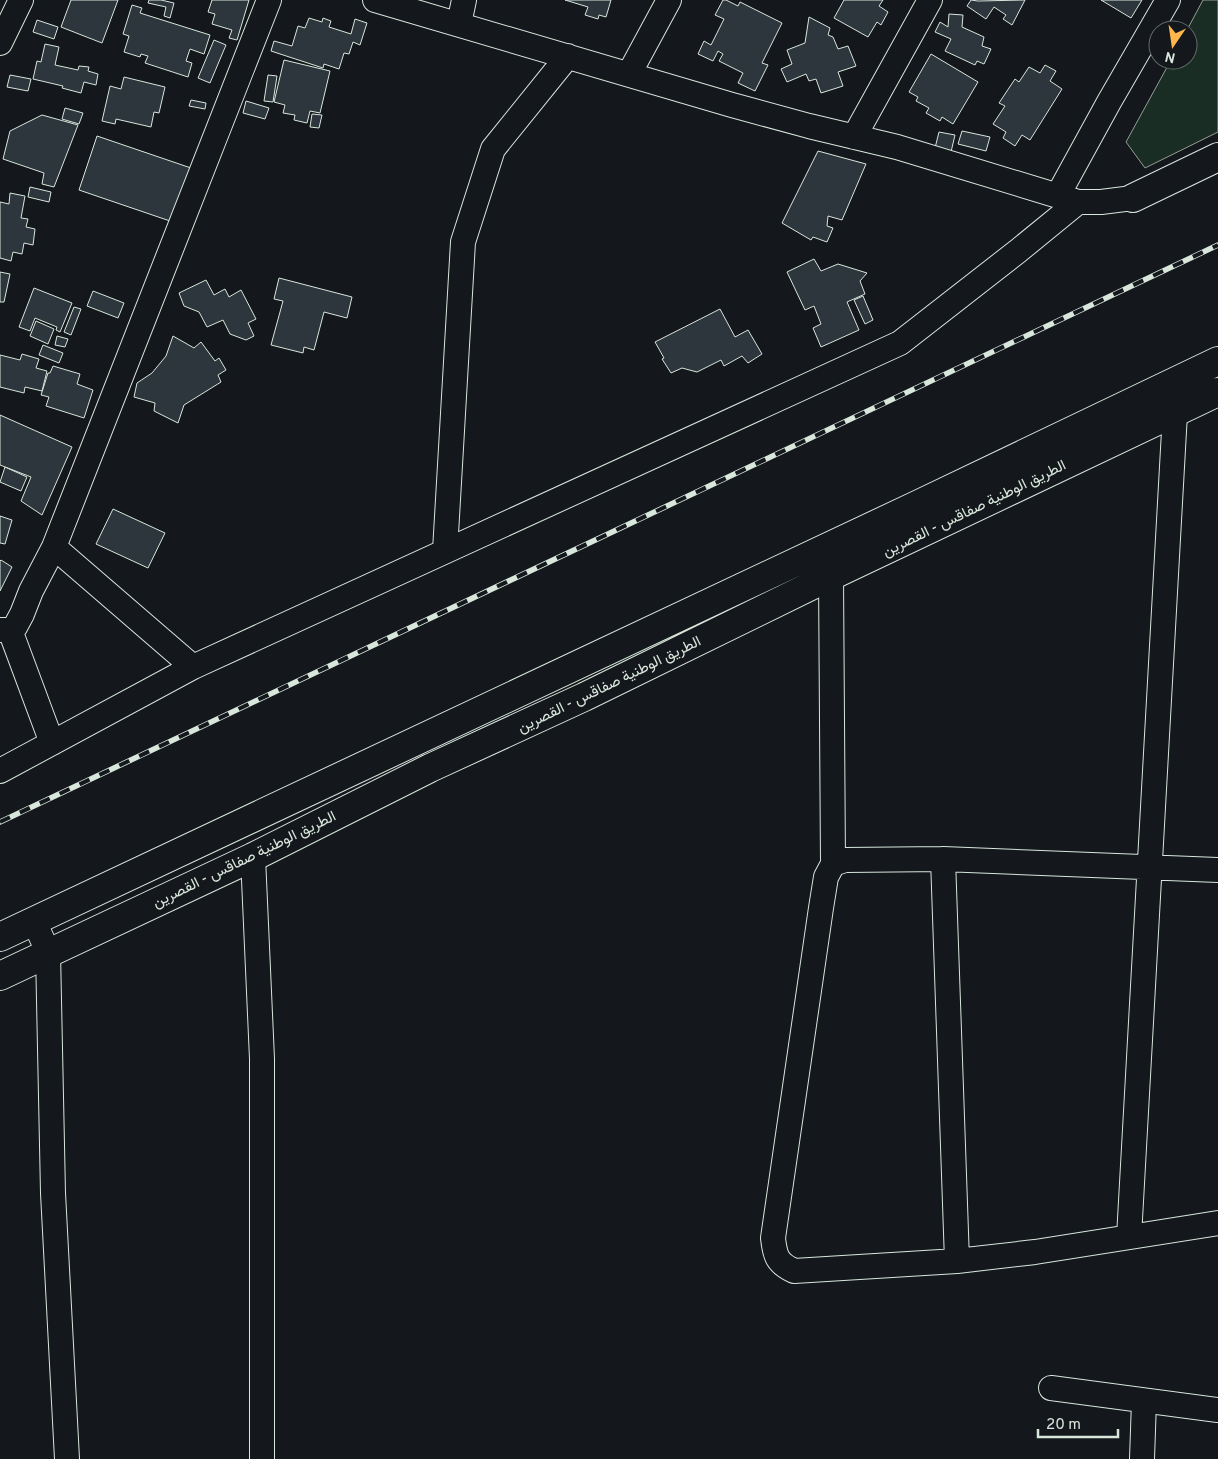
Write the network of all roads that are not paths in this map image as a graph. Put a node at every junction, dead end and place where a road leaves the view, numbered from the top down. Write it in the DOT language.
graph roads {
  1 [pos="21,0"];
  2 [pos="269,0"];
  3 [pos="374,0"];
  4 [pos="464,0"];
  5 [pos="669,0"];
  6 [pos="930,0"];
  7 [pos="1168,0"];
  8 [pos="459,24"];
  9 [pos="0,43"];
  10 [pos="568,56"];
  11 [pos="628,74"];
  12 [pos="854,137"];
  13 [pos="1218,157"];
  14 [pos="1068,198"];
  15 [pos="1132,198"];
  16 [pos="1218,361"];
  17 [pos="1218,392"];
  18 [pos="1175,413"];
  19 [pos="1072,431"];
  20 [pos="1081,457"];
  21 [pos="54,546"];
  22 [pos="445,551"];
  23 [pos="831,576"];
  24 [pos="5,630"];
  25 [pos="193,667"];
  26 [pos="522,690"];
  27 [pos="537,720"];
  28 [pos="52,743"];
  29 [pos="0,771"];
  30 [pos="253,857"];
  31 [pos="943,859"];
  32 [pos="833,864"];
  33 [pos="1150,867"];
  34 [pos="1218,870"];
  35 [pos="34,921"];
  36 [pos="0,936"];
  37 [pos="48,952"];
  38 [pos="0,976"];
  39 [pos="1218,1224"];
  40 [pos="1129,1237"];
  41 [pos="957,1261"];
  42 [pos="1051,1388"];
  43 [pos="1144,1401"];
  44 [pos="1218,1410"];
  45 [pos="67,1459"];
  46 [pos="262,1459"];
  47 [pos="1142,1459"];
  1 -- 9 [label="street"];
  2 -- 21 [label="street"];
  3 -- 8 [label="street"];
  4 -- 8 [label="street"];
  5 -- 11 [label="street"];
  6 -- 12 [label="street"];
  7 -- 14 [label="street"];
  8 -- 10 [label="street"];
  10 -- 11 [label="street"];
  10 -- 22 [label="street"];
  11 -- 12 [label="street"];
  12 -- 14 [label="street"];
  13 -- 15 [label="main road"];
  14 -- 15 [label="street"];
  14 -- 22 [label="street"];
  16 -- 19 [label="main road, الطريق الوطنية صفاقس - القصرين"];
  17 -- 18 [label="main road, الطريق الوطنية صفاقس - القصرين"];
  18 -- 20 [label="main road, الطريق الوطنية صفاقس - القصرين"];
  18 -- 33 [label="street"];
  19 -- 20 [label="main road"];
  19 -- 26 [label="main road, الطريق الوطنية صفاقس - القصرين"];
  20 -- 23 [label="main road, الطريق الوطنية صفاقس - القصرين"];
  21 -- 24 [label="street"];
  21 -- 25 [label="street"];
  22 -- 25 [label="street"];
  23 -- 27 [label="main road, الطريق الوطنية صفاقس - القصرين"];
  23 -- 32 [label="street"];
  24 -- 28 [label="street"];
  25 -- 28 [label="street"];
  26 -- 27 [label="main road"];
  26 -- 35 [label="main road, الطريق الوطنية صفاقس - القصرين"];
  27 -- 30 [label="main road, الطريق الوطنية صفاقس - القصرين"];
  28 -- 29 [label="street"];
  30 -- 37 [label="main road, الطريق الوطنية صفاقس - القصرين"];
  30 -- 46 [label="street"];
  31 -- 32 [label="street"];
  31 -- 33 [label="street"];
  31 -- 41 [label="street"];
  32 -- 41 [label="street"];
  33 -- 34 [label="street"];
  33 -- 40 [label="street"];
  35 -- 36 [label="main road, الطريق الوطنية صفاقس - القصرين"];
  35 -- 37 [label="street"];
  37 -- 38 [label="main road, الطريق الوطنية صفاقس - القصرين"];
  37 -- 45 [label="street"];
  39 -- 40 [label="street"];
  40 -- 41 [label="street"];
  42 -- 43 [label="street"];
  43 -- 44 [label="street"];
  43 -- 47 [label="street"];
}
